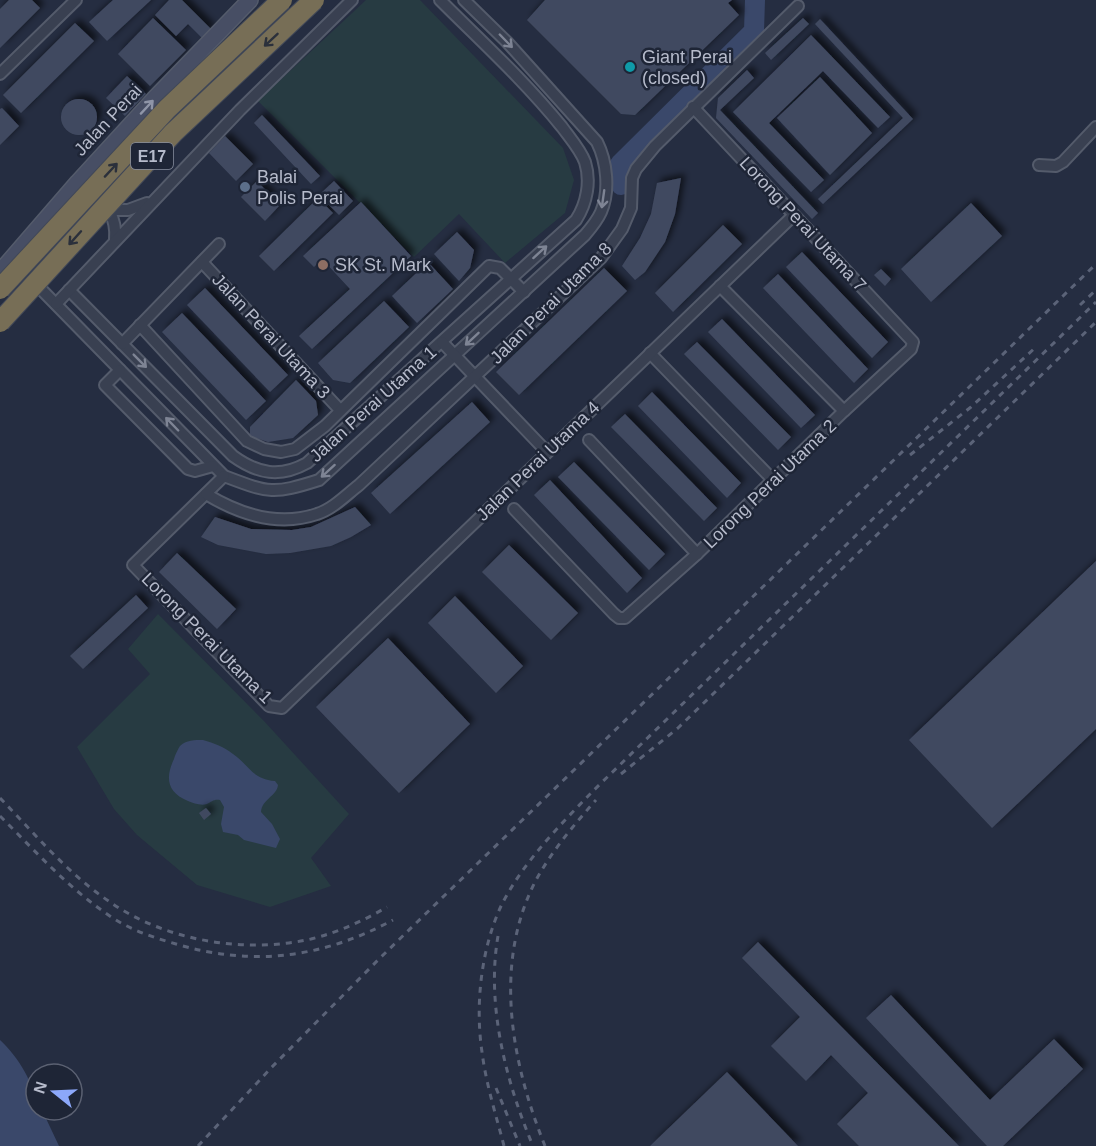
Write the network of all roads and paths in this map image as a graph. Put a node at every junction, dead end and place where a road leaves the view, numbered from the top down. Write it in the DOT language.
graph roads {
  1 [pos="76,0"];
  2 [pos="250,0"];
  3 [pos="282,0"];
  4 [pos="314,0"];
  5 [pos="352,0"];
  6 [pos="440,0"];
  7 [pos="464,0"];
  8 [pos="798,6"];
  9 [pos="0,74"];
  10 [pos="693,107"];
  11 [pos="1096,127"];
  12 [pos="1040,165"];
  13 [pos="72,189"];
  14 [pos="153,200"];
  15 [pos="111,210"];
  16 [pos="794,215"];
  17 [pos="115,240"];
  18 [pos="219,244"];
  19 [pos="12,259"];
  20 [pos="202,262"];
  21 [pos="0,272"];
  22 [pos="25,272"];
  23 [pos="511,278"];
  24 [pos="720,286"];
  25 [pos="0,289"];
  26 [pos="69,290"];
  27 [pos="524,292"];
  28 [pos="0,300"];
  29 [pos="56,304"];
  30 [pos="0,322"];
  31 [pos="140,325"];
  32 [pos="442,342"];
  33 [pos="913,342"];
  34 [pos="122,344"];
  35 [pos="650,353"];
  36 [pos="454,356"];
  37 [pos="120,370"];
  38 [pos="476,378"];
  39 [pos="340,410"];
  40 [pos="844,411"];
  41 [pos="589,440"];
  42 [pos="547,452"];
  43 [pos="213,466"];
  44 [pos="224,476"];
  45 [pos="773,480"];
  46 [pos="206,494"];
  47 [pos="514,509"];
  48 [pos="697,554"];
  49 [pos="282,708"];
  1 -- 9 [label="street"];
  13 -- 2 [label="street, Jalan Perai, one-way"];
  25 -- 3 [label="highway, E17, one-way, bridge"];
  4 -- 30 [label="highway, E17, one-way, bridge"];
  5 -- 14 [label="street"];
  23 -- 6 [label="street, Jalan Perai Utama 1, one-way"];
  7 -- 27 [label="street, Jalan Perai Utama 1, one-way"];
  8 -- 10 [label="street, Jalan Perai Utama 8"];
  10 -- 16 [label="street, Lorong Perai Utama 7"];
  10 -- 38 [label="street, Jalan Perai Utama 8"];
  11 -- 12 [label="street"];
  13 -- 15 [label="street"];
  13 -- 19 [label="street, Jalan Perai"];
  14 -- 15 [label="street"];
  14 -- 17 [label="street"];
  15 -- 17 [label="street"];
  16 -- 24 [label="street, Jalan Perai Utama 4"];
  16 -- 33 [label="street, Lorong Perai Utama 7"];
  17 -- 26 [label="street"];
  18 -- 20 [label="street"];
  19 -- 21 [label="street, Jalan Perai"];
  19 -- 22 [label="street, Jalan Perai Utama 1"];
  20 -- 31 [label="street"];
  20 -- 39 [label="street, Jalan Perai Utama 3"];
  22 -- 28 [label="street"];
  22 -- 29 [label="street, Jalan Perai Utama 1"];
  23 -- 27 [label="street, Jalan Perai Utama 1"];
  23 -- 32 [label="street, Jalan Perai Utama 1"];
  23 -- 39 [label="street, Jalan Perai Utama 1"];
  24 -- 35 [label="street, Jalan Perai Utama 4"];
  24 -- 40 [label="street"];
  26 -- 29 [label="street"];
  26 -- 34 [label="street, Jalan Perai Utama 1"];
  27 -- 36 [label="street, Jalan Perai Utama 1, one-way"];
  29 -- 37 [label="street, Jalan Perai Utama 1"];
  31 -- 34 [label="street"];
  31 -- 39 [label="street, Jalan Perai Utama 1"];
  34 -- 32 [label="street, Jalan Perai Utama 1, one-way"];
  32 -- 36 [label="street"];
  33 -- 40 [label="street, Lorong Perai Utama 2"];
  35 -- 42 [label="street, Jalan Perai Utama 4"];
  35 -- 45 [label="street"];
  36 -- 38 [label="street"];
  36 -- 44 [label="street, Jalan Perai Utama 1, one-way"];
  43 -- 37 [label="street, Jalan Perai Utama 1, one-way"];
  37 -- 43 [label="street"];
  38 -- 42 [label="street"];
  38 -- 46 [label="street"];
  40 -- 45 [label="street, Lorong Perai Utama 2"];
  41 -- 48 [label="street"];
  42 -- 49 [label="street, Jalan Perai Utama 4"];
  43 -- 44 [label="street, Jalan Perai Utama 1"];
  44 -- 46 [label="street"];
  45 -- 48 [label="street, Lorong Perai Utama 2"];
  46 -- 49 [label="street, Lorong Perai Utama 1"];
  47 -- 48 [label="street, Lorong Perai Utama 2"];
}
